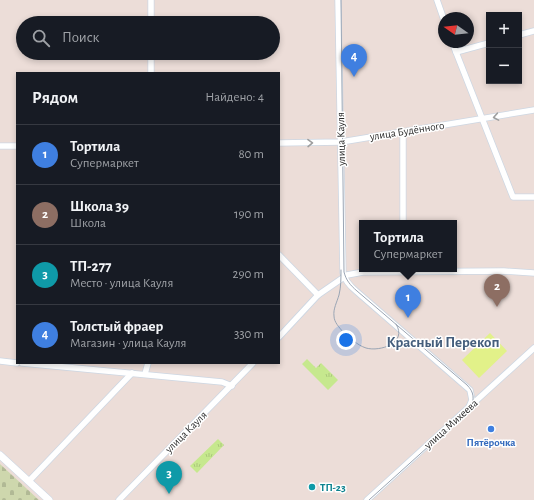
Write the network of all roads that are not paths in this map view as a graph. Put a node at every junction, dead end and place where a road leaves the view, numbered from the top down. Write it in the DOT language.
graph roads {
  1 [pos="151,0"];
  2 [pos="338,0"];
  3 [pos="437,0"];
  4 [pos="441,12"];
  5 [pos="151,16"];
  6 [pos="534,31"];
  7 [pos="522,34"];
  8 [pos="486,44"];
  9 [pos="454,48"];
  10 [pos="456,52"];
  11 [pos="151,60"];
  12 [pos="151,72"];
  13 [pos="534,110"];
  14 [pos="482,119"];
  15 [pos="403,132"];
  16 [pos="341,142"];
  17 [pos="280,143"];
  18 [pos="0,146"];
  19 [pos="16,146"];
  20 [pos="534,197"];
  21 [pos="403,220"];
  22 [pos="280,256"];
  23 [pos="457,271"];
  24 [pos="363,272"];
  25 [pos="534,273"];
  26 [pos="343,279"];
  27 [pos="318,295"];
  28 [pos="280,336"];
  29 [pos="534,348"];
  30 [pos="0,361"];
  31 [pos="16,362"];
  32 [pos="38,364"];
  33 [pos="148,364"];
  34 [pos="252,364"];
  35 [pos="132,373"];
  36 [pos="145,374"];
  37 [pos="232,386"];
  38 [pos="470,407"];
  39 [pos="0,455"];
  40 [pos="29,481"];
  41 [pos="49,500"];
  42 [pos="119,500"];
  43 [pos="367,500"];
  1 -- 5 [label="street"];
  2 -- 16 [label="street, улица Кауля"];
  3 -- 4 [label="street"];
  6 -- 7 [label="street"];
  8 -- 10 [label="street"];
  9 -- 10 [label="street"];
  10 -- 14 [label="street"];
  11 -- 12 [label="street"];
  13 -- 14 [label="street, улица Будённого, one-way"];
  14 -- 15 [label="street, улица Будённого"];
  14 -- 20 [label="street"];
  15 -- 16 [label="street, улица Будённого"];
  15 -- 21 [label="street"];
  17 -- 16 [label="street, улица Будённого, one-way"];
  16 -- 26 [label="street, улица Кауля"];
  18 -- 19 [label="street"];
  22 -- 27 [label="street"];
  23 -- 25 [label="street"];
  24 -- 26 [label="street"];
  26 -- 27 [label="street"];
  26 -- 38 [label="street"];
  27 -- 28 [label="street"];
  29 -- 38 [label="street, улица Михеева"];
  30 -- 31 [label="street"];
  32 -- 35 [label="street"];
  33 -- 36 [label="street"];
  34 -- 37 [label="street, улица Кауля"];
  35 -- 36 [label="street"];
  35 -- 40 [label="street"];
  36 -- 37 [label="street"];
  37 -- 42 [label="street, улица Кауля"];
  38 -- 43 [label="street, улица Михеева"];
  39 -- 40 [label="street"];
  40 -- 41 [label="street"];
}
